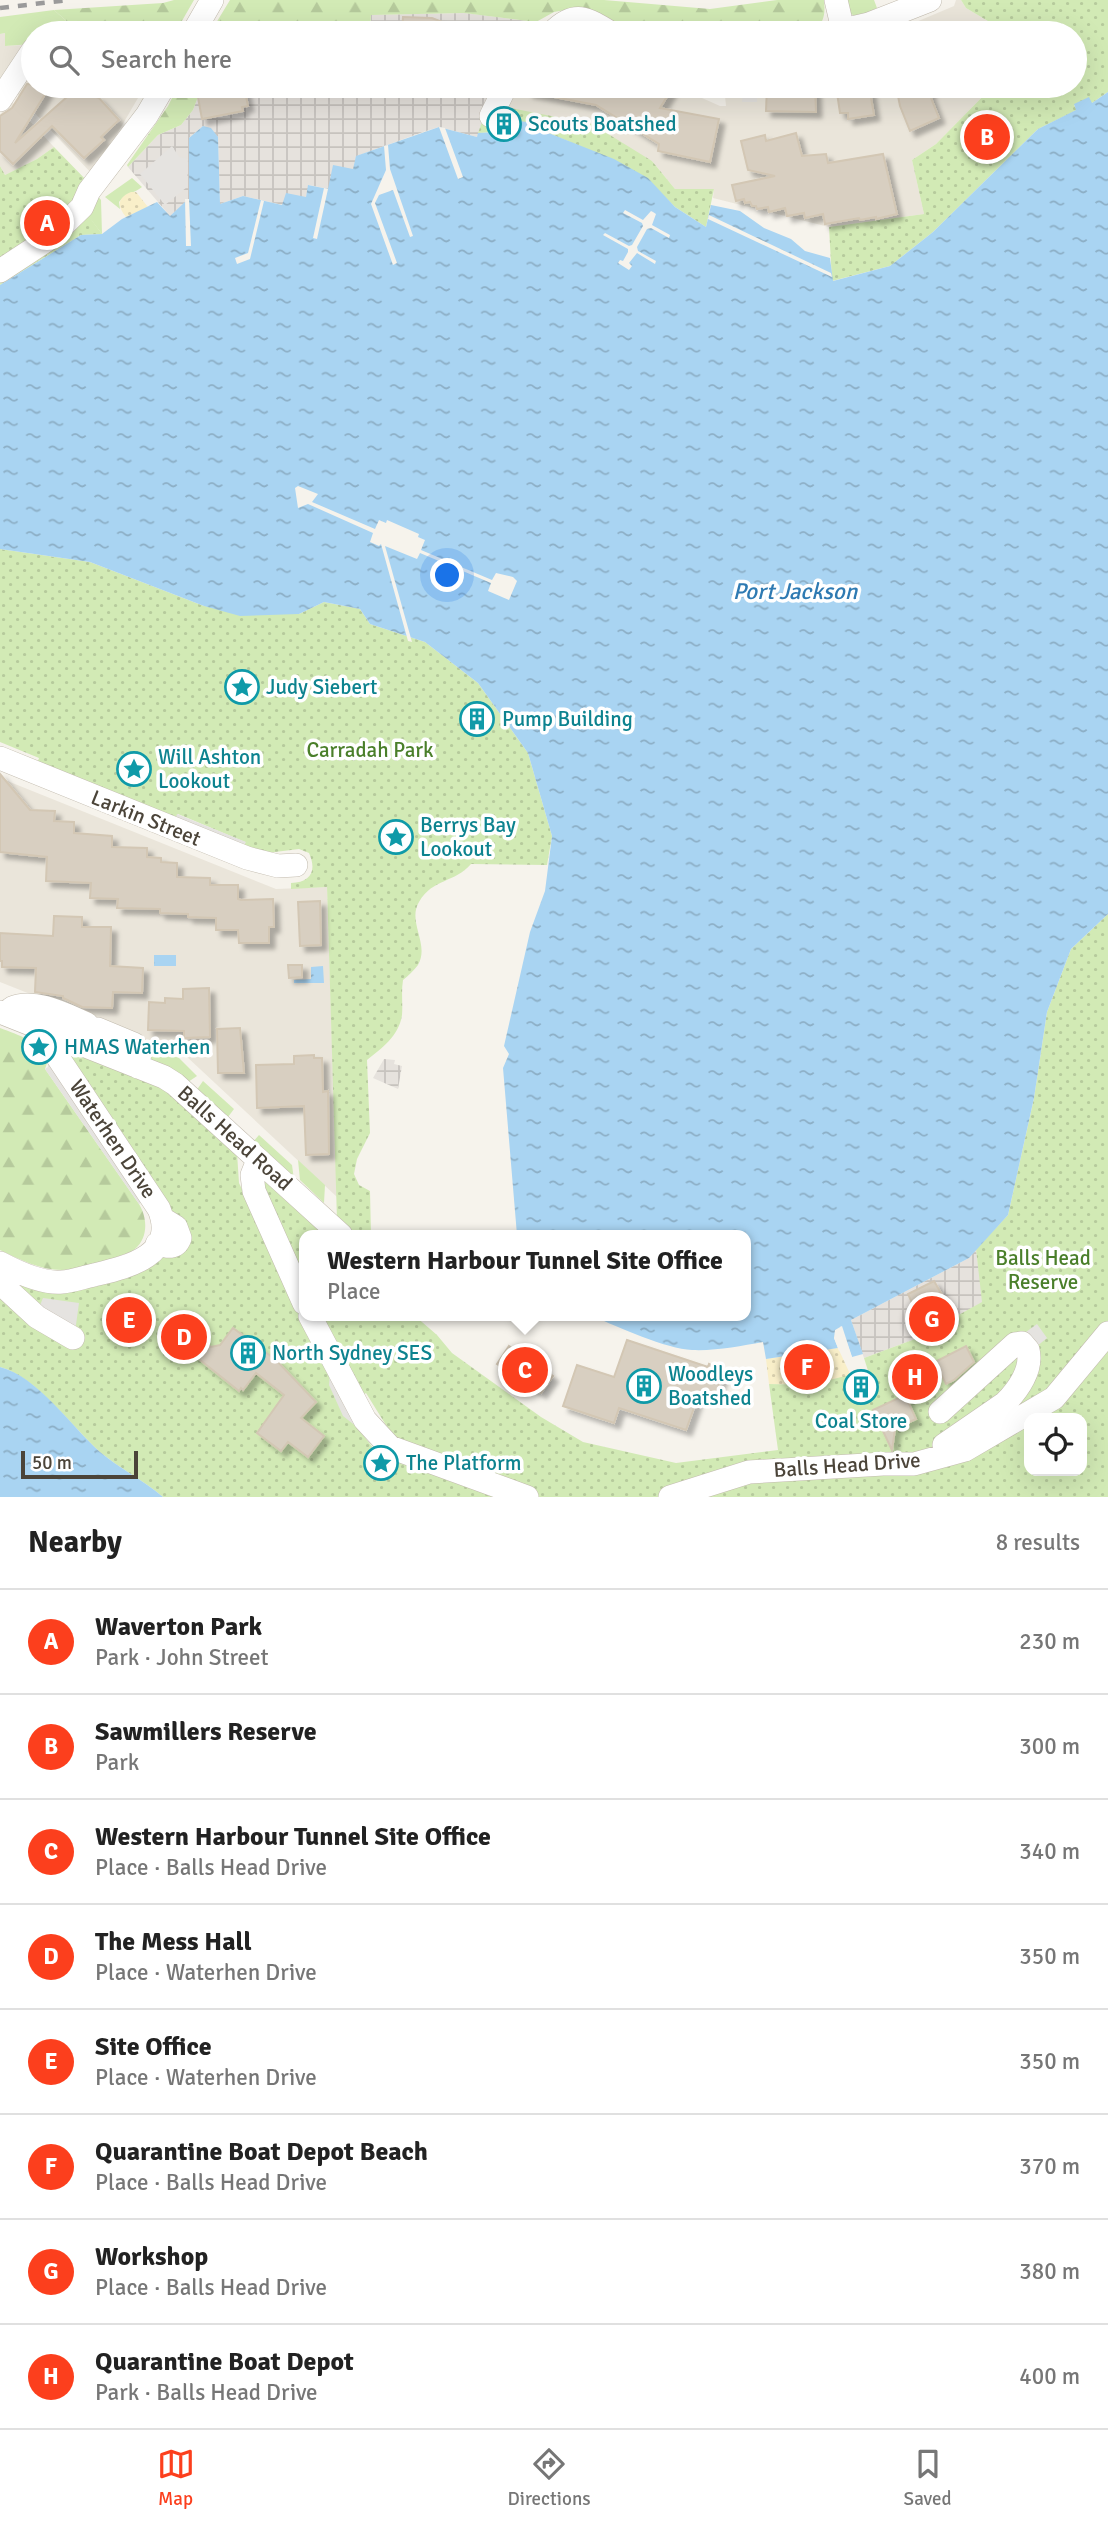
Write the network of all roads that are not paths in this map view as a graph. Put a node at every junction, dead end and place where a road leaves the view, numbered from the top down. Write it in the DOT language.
graph roads {
  1 [pos="212,0"];
  2 [pos="836,0"];
  3 [pos="930,0"];
  4 [pos="200,21"];
  5 [pos="570,21"];
  6 [pos="593,21"];
  7 [pos="837,21"];
  8 [pos="877,21"];
  9 [pos="21,68"];
  10 [pos="157,98"];
  11 [pos="500,98"];
  12 [pos="0,100"];
  13 [pos="491,116"];
  14 [pos="0,271"];
  15 [pos="0,758"];
  16 [pos="296,865"];
  17 [pos="4,1014"];
  18 [pos="55,1034"];
  19 [pos="138,1067"];
  20 [pos="258,1160"];
  21 [pos="335,1230"];
  22 [pos="0,1269"];
  23 [pos="299,1292"];
  24 [pos="313,1321"];
  25 [pos="1108,1333"];
  26 [pos="73,1338"];
  27 [pos="940,1412"];
  28 [pos="914,1464"];
  29 [pos="527,1497"];
  30 [pos="670,1497"];
  1 -- 4 [label="street"];
  2 -- 7 [label="street"];
  3 -- 8 [label="street"];
  5 -- 6 [label="street"];
  9 -- 12 [label="street"];
  10 -- 14 [label="street"];
  11 -- 13 [label="street"];
  15 -- 16 [label="street, Larkin Street"];
  17 -- 18 [label="street, Balls Head Road"];
  17 -- 19 [label="street"];
  18 -- 19 [label="street, Balls Head Road"];
  18 -- 22 [label="street, Waterhen Drive"];
  19 -- 20 [label="street, Balls Head Road"];
  20 -- 21 [label="street, Balls Head Road"];
  20 -- 23 [label="street"];
  22 -- 26 [label="street"];
  24 -- 29 [label="street"];
  25 -- 28 [label="street, Balls Head Drive"];
  27 -- 28 [label="street"];
  28 -- 30 [label="street, Balls Head Drive"];
}
